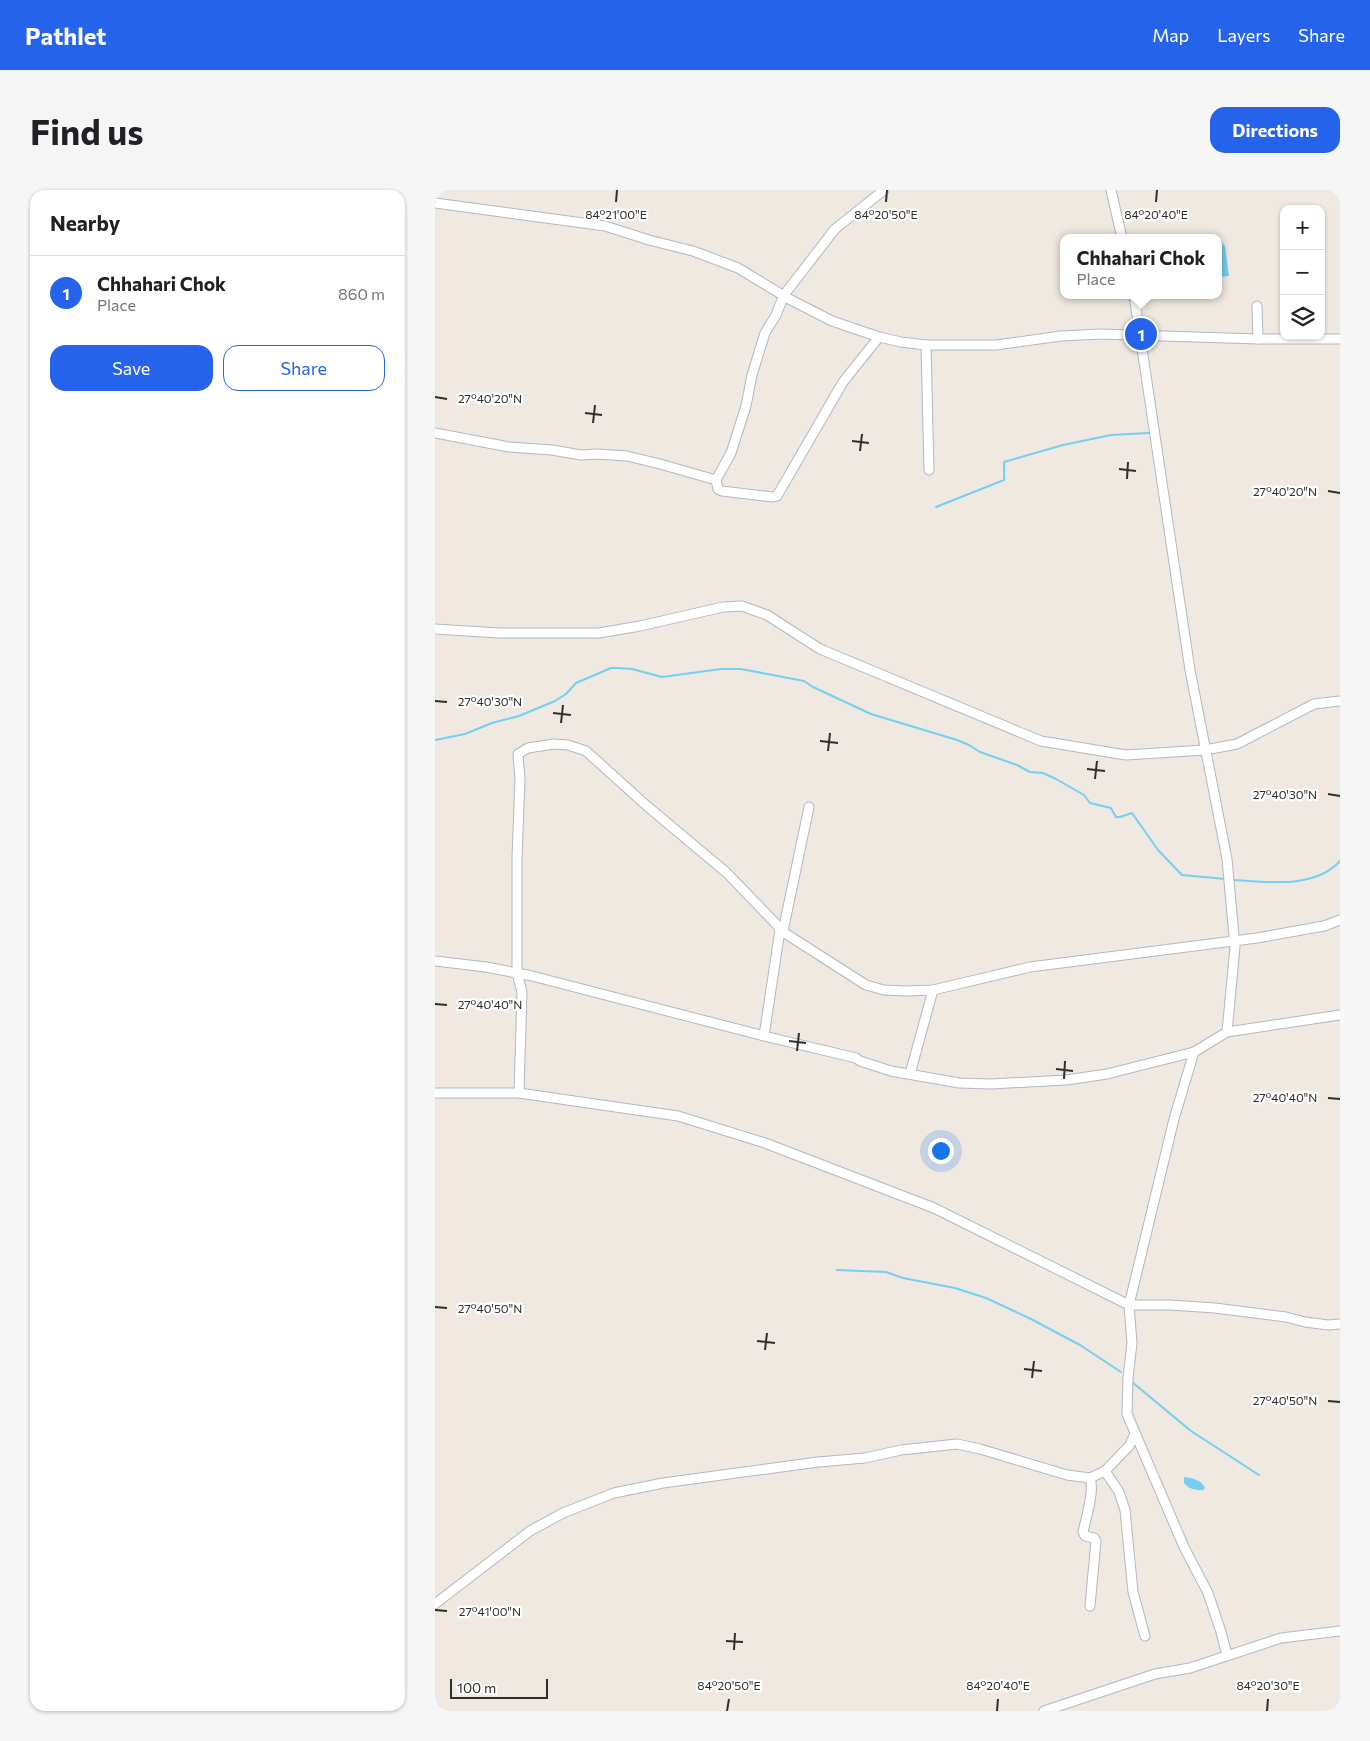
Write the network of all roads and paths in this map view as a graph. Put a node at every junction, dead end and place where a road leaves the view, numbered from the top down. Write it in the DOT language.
graph roads {
  1 [pos="884,190"];
  2 [pos="1111,190"];
  3 [pos="435,202"];
  4 [pos="1121,234"];
  5 [pos="784,295"];
  6 [pos="1135,299"];
  7 [pos="1257,306"];
  8 [pos="1141,334"];
  9 [pos="879,337"];
  10 [pos="1325,338"];
  11 [pos="1340,338"];
  12 [pos="1258,339"];
  13 [pos="1280,339"];
  14 [pos="927,346"];
  15 [pos="435,433"];
  16 [pos="929,470"];
  17 [pos="716,480"];
  18 [pos="435,629"];
  19 [pos="1340,701"];
  20 [pos="1205,750"];
  21 [pos="809,807"];
  22 [pos="1340,920"];
  23 [pos="781,931"];
  24 [pos="1234,940"];
  25 [pos="435,961"];
  26 [pos="517,973"];
  27 [pos="933,990"];
  28 [pos="1340,1015"];
  29 [pos="1227,1032"];
  30 [pos="764,1036"];
  31 [pos="1194,1052"];
  32 [pos="910,1074"];
  33 [pos="435,1093"];
  34 [pos="519,1093"];
  35 [pos="1129,1305"];
  36 [pos="1340,1324"];
  37 [pos="1135,1434"];
  38 [pos="1105,1471"];
  39 [pos="1090,1478"];
  40 [pos="435,1604"];
  41 [pos="1090,1606"];
  42 [pos="1340,1631"];
  43 [pos="1145,1636"];
  44 [pos="1227,1656"];
  45 [pos="1044,1711"];
  1 -- 5 [label="street"];
  2 -- 4 [label="street"];
  3 -- 5 [label="street"];
  5 -- 9 [label="street"];
  5 -- 17 [label="street"];
  6 -- 8 [label="street"];
  7 -- 12 [label="street"];
  8 -- 12 [label="street"];
  8 -- 14 [label="street"];
  8 -- 20 [label="street"];
  9 -- 14 [label="street"];
  9 -- 17 [label="street"];
  10 -- 11 [label="street"];
  12 -- 13 [label="street"];
  14 -- 16 [label="street"];
  15 -- 17 [label="street"];
  18 -- 20 [label="street"];
  19 -- 20 [label="street"];
  20 -- 24 [label="street"];
  21 -- 23 [label="street"];
  22 -- 24 [label="street"];
  23 -- 26 [label="street"];
  23 -- 27 [label="street"];
  23 -- 30 [label="street"];
  24 -- 27 [label="street"];
  24 -- 29 [label="street"];
  25 -- 26 [label="street"];
  26 -- 30 [label="street"];
  26 -- 34 [label="street"];
  27 -- 32 [label="street"];
  28 -- 29 [label="street"];
  29 -- 31 [label="street"];
  30 -- 32 [label="street"];
  31 -- 32 [label="street"];
  31 -- 35 [label="street"];
  33 -- 34 [label="street"];
  34 -- 35 [label="street"];
  35 -- 36 [label="street"];
  35 -- 37 [label="street"];
  37 -- 38 [label="street"];
  37 -- 44 [label="street"];
  38 -- 39 [label="street"];
  38 -- 43 [label="street"];
  39 -- 40 [label="street"];
  39 -- 41 [label="street"];
  42 -- 44 [label="street"];
  44 -- 45 [label="street"];
}
